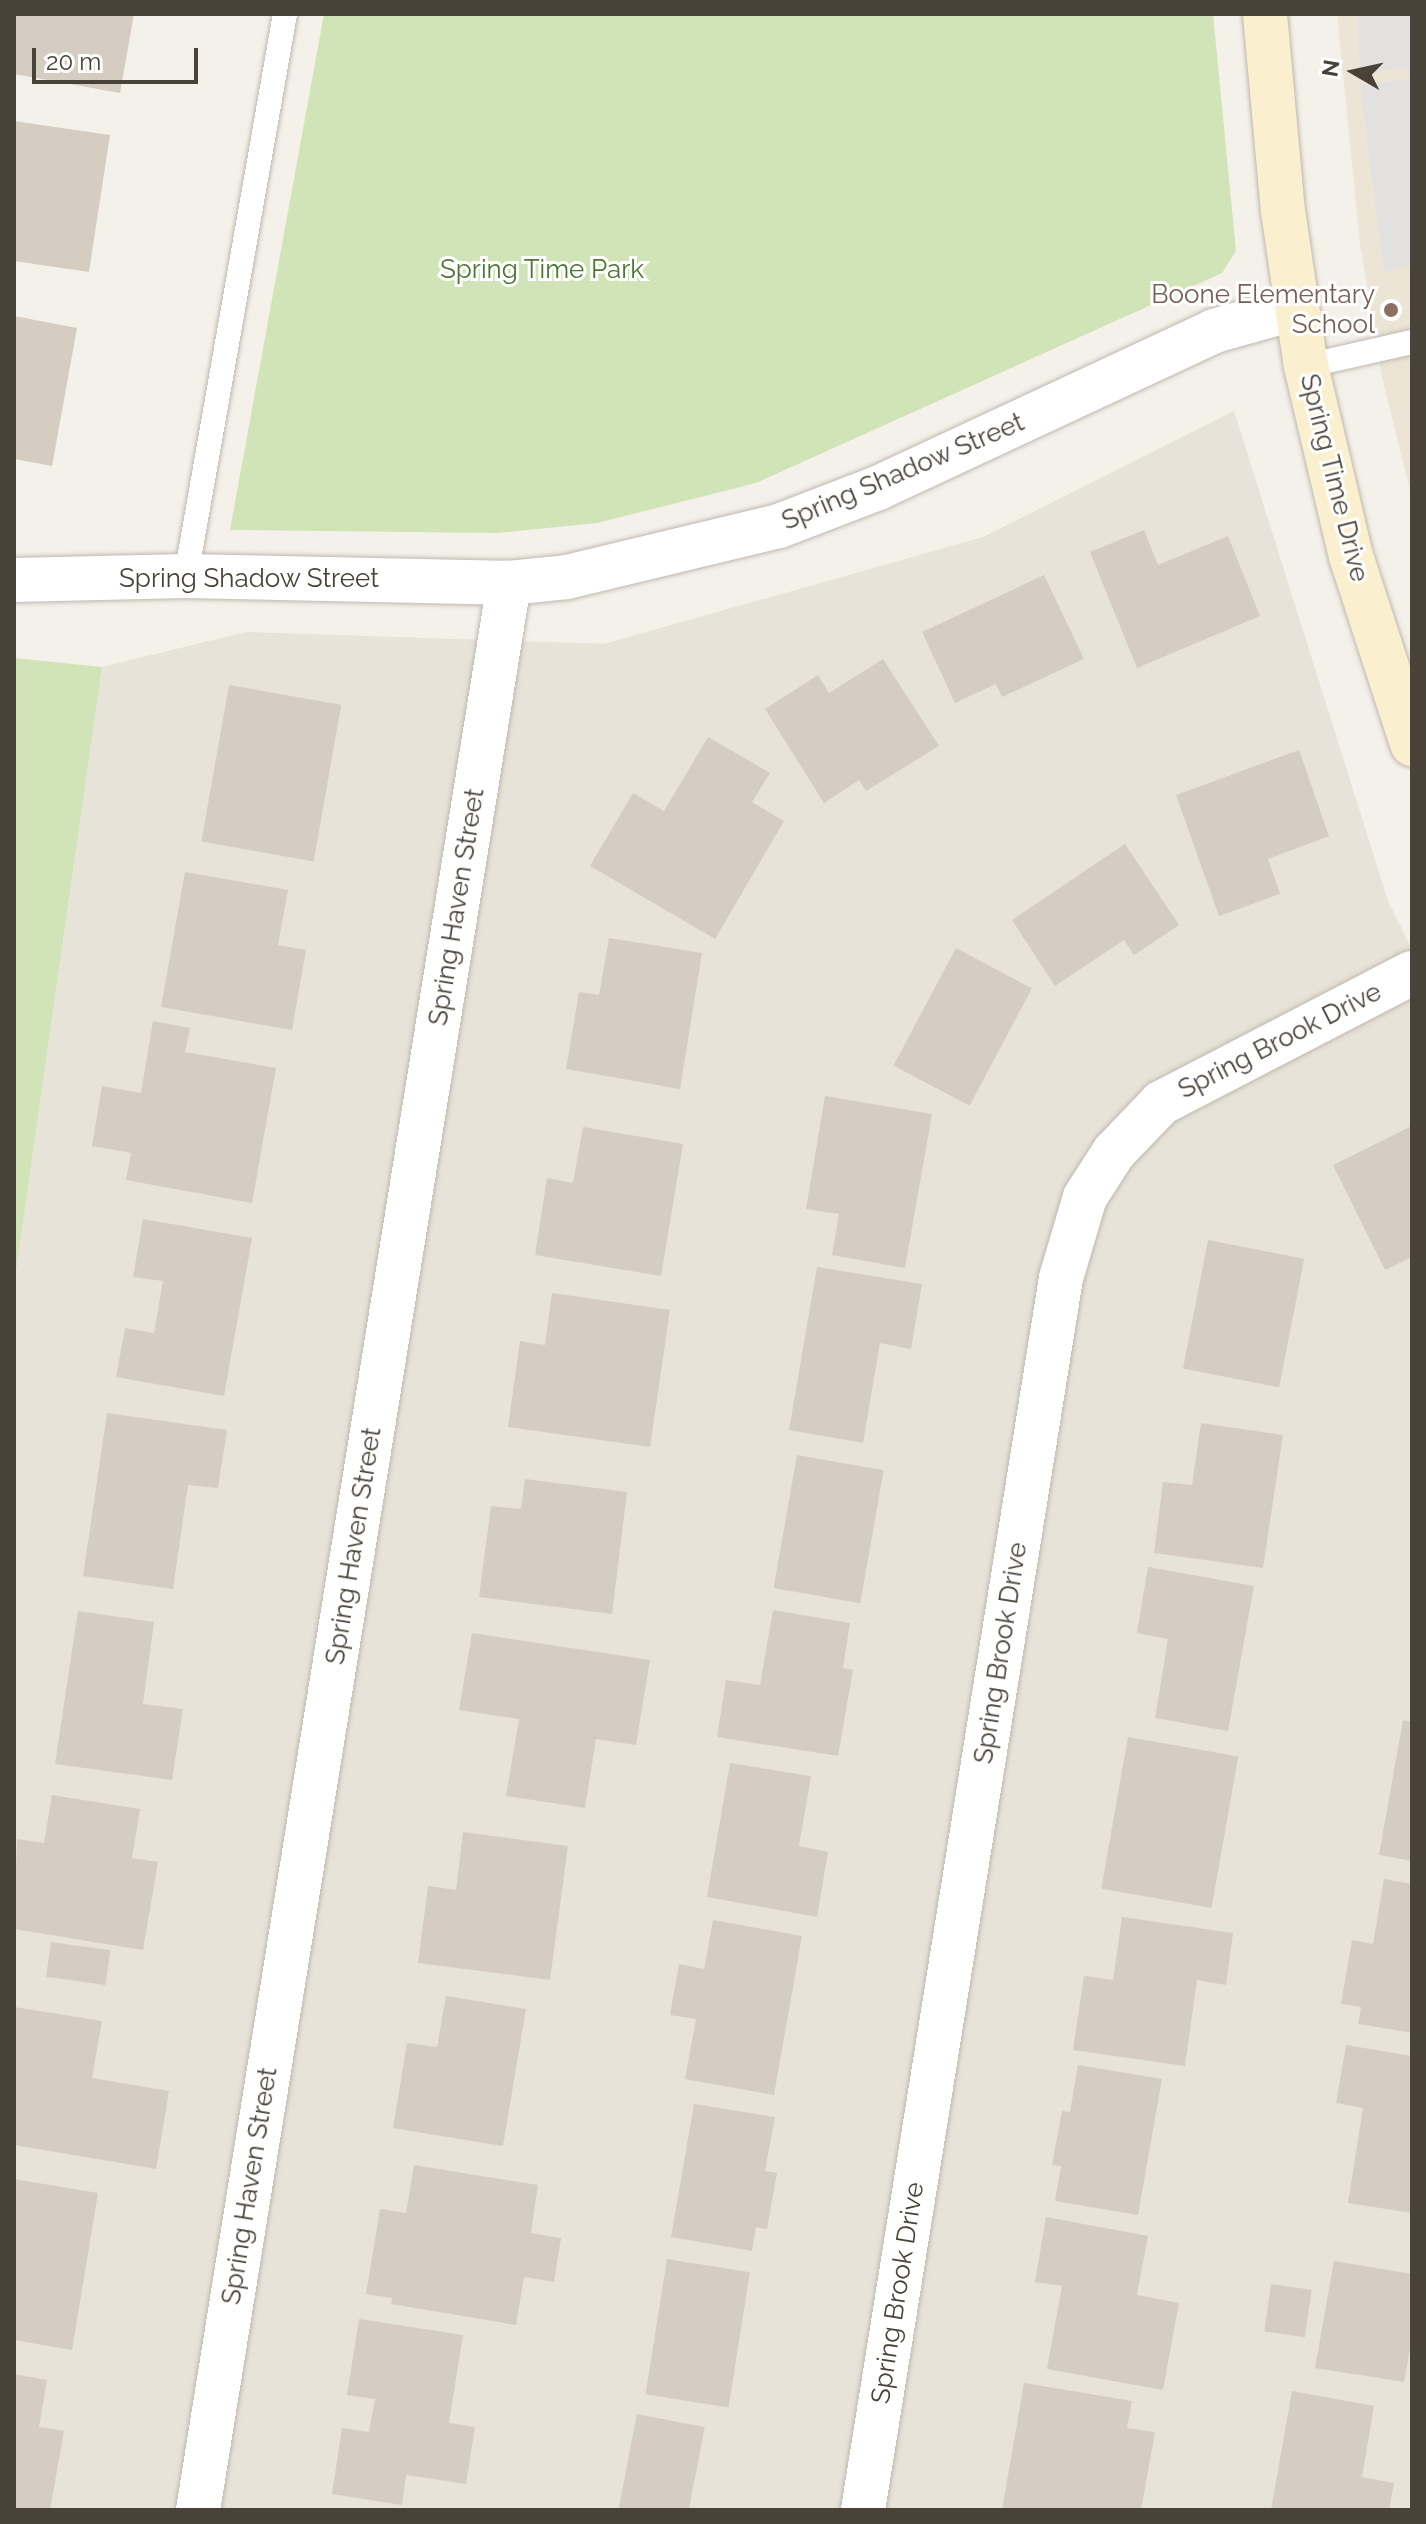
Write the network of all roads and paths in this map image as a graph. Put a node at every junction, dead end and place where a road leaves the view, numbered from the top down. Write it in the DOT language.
graph roads {
  1 [pos="285,14"];
  2 [pos="1265,14"];
  3 [pos="1296,308"];
  4 [pos="1412,342"];
  5 [pos="1306,366"];
  6 [pos="186,576"];
  7 [pos="14,580"];
  8 [pos="509,583"];
  9 [pos="1412,744"];
  10 [pos="1412,973"];
  11 [pos="198,2510"];
  12 [pos="863,2510"];
  1 -- 6 [label="lane"];
  2 -- 3 [label="street, Spring Time Drive"];
  3 -- 5 [label="street, Spring Time Drive"];
  3 -- 8 [label="street, Spring Shadow Street"];
  4 -- 5 [label="lane"];
  5 -- 9 [label="street, Spring Time Drive"];
  6 -- 7 [label="street, Spring Shadow Street"];
  6 -- 8 [label="street, Spring Shadow Street"];
  8 -- 11 [label="street, Spring Haven Street"];
  10 -- 12 [label="street, Spring Brook Drive"];
}
